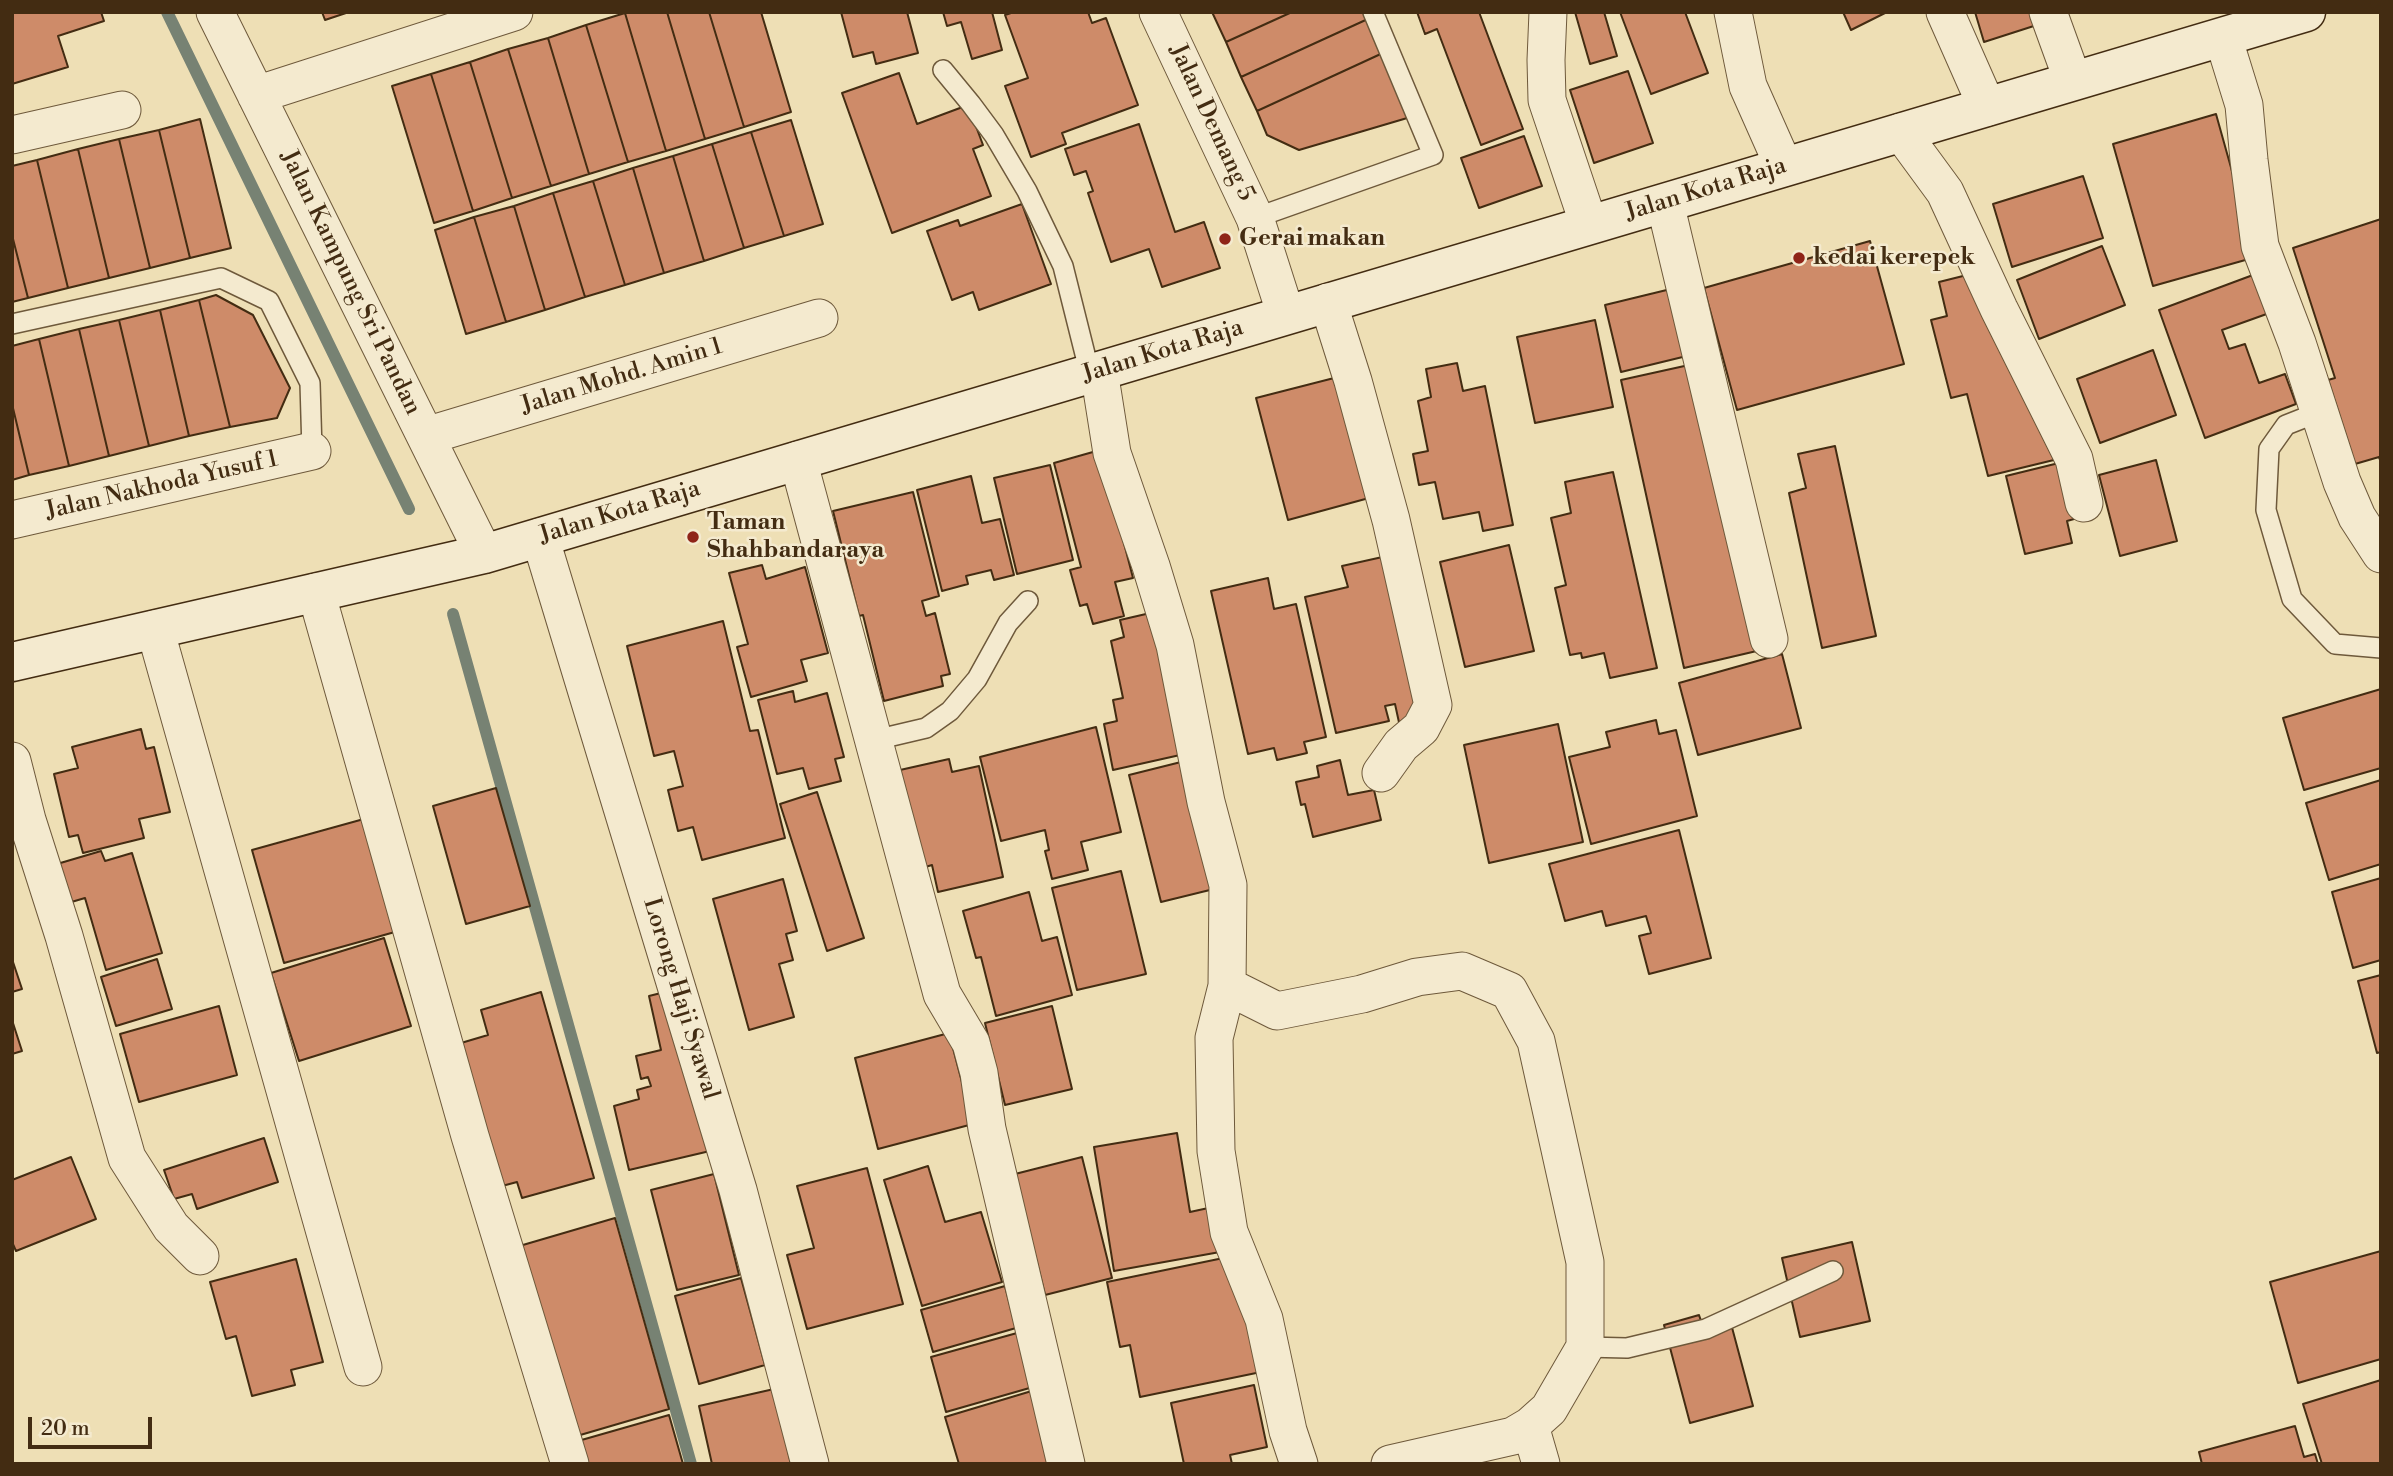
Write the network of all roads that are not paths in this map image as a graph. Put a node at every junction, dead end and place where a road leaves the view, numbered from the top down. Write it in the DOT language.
graph roads {
  1 [pos="215,12"];
  2 [pos="514,12"];
  3 [pos="1158,12"];
  4 [pos="1373,12"];
  5 [pos="1548,12"];
  6 [pos="1733,12"];
  7 [pos="1945,12"];
  8 [pos="2048,12"];
  9 [pos="2306,12"];
  10 [pos="2223,37"];
  11 [pos="943,70"];
  12 [pos="2073,81"];
  13 [pos="256,95"];
  14 [pos="1987,107"];
  15 [pos="122,110"];
  16 [pos="1901,132"];
  17 [pos="12,135"];
  18 [pos="1784,167"];
  19 [pos="1665,202"];
  20 [pos="1255,218"];
  21 [pos="1589,225"];
  22 [pos="1328,302"];
  23 [pos="1286,316"];
  24 [pos="819,318"];
  25 [pos="12,324"];
  26 [pos="1094,372"];
  27 [pos="2319,412"];
  28 [pos="426,436"];
  29 [pos="312,451"];
  30 [pos="799,460"];
  31 [pos="2084,503"];
  32 [pos="12,520"];
  33 [pos="540,537"];
  34 [pos="484,554"];
  35 [pos="2381,555"];
  36 [pos="316,592"];
  37 [pos="1028,601"];
  38 [pos="155,629"];
  39 [pos="1769,639"];
  40 [pos="2381,648"];
  41 [pos="12,662"];
  42 [pos="875,740"];
  43 [pos="12,761"];
  44 [pos="1381,773"];
  45 [pos="1227,986"];
  46 [pos="200,1256"];
  47 [pos="1833,1271"];
  48 [pos="1585,1347"];
  49 [pos="363,1367"];
  50 [pos="1530,1426"];
  51 [pos="570,1464"];
  52 [pos="810,1464"];
  53 [pos="1066,1464"];
  54 [pos="1299,1464"];
  55 [pos="1390,1464"];
  56 [pos="1541,1464"];
  1 -- 13 [label="street, Jalan Kampung Sri Pandan"];
  2 -- 13 [label="street"];
  3 -- 20 [label="street, Jalan Demang 5"];
  4 -- 20 [label="lane"];
  5 -- 21 [label="street"];
  6 -- 18 [label="street"];
  7 -- 14 [label="street"];
  8 -- 12 [label="street"];
  9 -- 10 [label="main road, Jalan Kota Raja"];
  10 -- 12 [label="main road, Jalan Kota Raja"];
  10 -- 27 [label="street"];
  11 -- 26 [label="lane"];
  12 -- 14 [label="main road, Jalan Kota Raja"];
  13 -- 28 [label="street, Jalan Kampung Sri Pandan"];
  14 -- 16 [label="main road, Jalan Kota Raja"];
  15 -- 17 [label="street"];
  16 -- 18 [label="main road, Jalan Kota Raja"];
  16 -- 31 [label="street"];
  18 -- 19 [label="main road, Jalan Kota Raja"];
  19 -- 21 [label="main road, Jalan Kota Raja"];
  19 -- 39 [label="street"];
  20 -- 23 [label="street, Jalan Demang 5"];
  21 -- 22 [label="main road, Jalan Kota Raja"];
  22 -- 23 [label="main road, Jalan Kota Raja"];
  22 -- 44 [label="street"];
  23 -- 26 [label="main road, Jalan Kota Raja"];
  24 -- 28 [label="street, Jalan Mohd. Amin 1"];
  25 -- 29 [label="lane"];
  26 -- 30 [label="main road, Jalan Kota Raja"];
  26 -- 45 [label="street"];
  27 -- 35 [label="street"];
  27 -- 40 [label="lane"];
  28 -- 34 [label="street, Jalan Kampung Sri Pandan"];
  29 -- 32 [label="street, Jalan Nakhoda Yusuf 1"];
  30 -- 33 [label="main road, Jalan Kota Raja"];
  30 -- 42 [label="street"];
  33 -- 34 [label="main road, Jalan Kota Raja"];
  33 -- 52 [label="street, Lorong Haji Syawal"];
  34 -- 36 [label="main road, Jalan Kota Raja"];
  36 -- 38 [label="main road, Jalan Kota Raja"];
  36 -- 51 [label="street"];
  37 -- 42 [label="lane"];
  38 -- 41 [label="main road, Jalan Kota Raja"];
  38 -- 49 [label="street"];
  42 -- 53 [label="street"];
  43 -- 46 [label="street"];
  45 -- 48 [label="street"];
  45 -- 54 [label="street"];
  47 -- 48 [label="lane"];
  48 -- 50 [label="street"];
  50 -- 55 [label="street"];
  50 -- 56 [label="street"];
}
